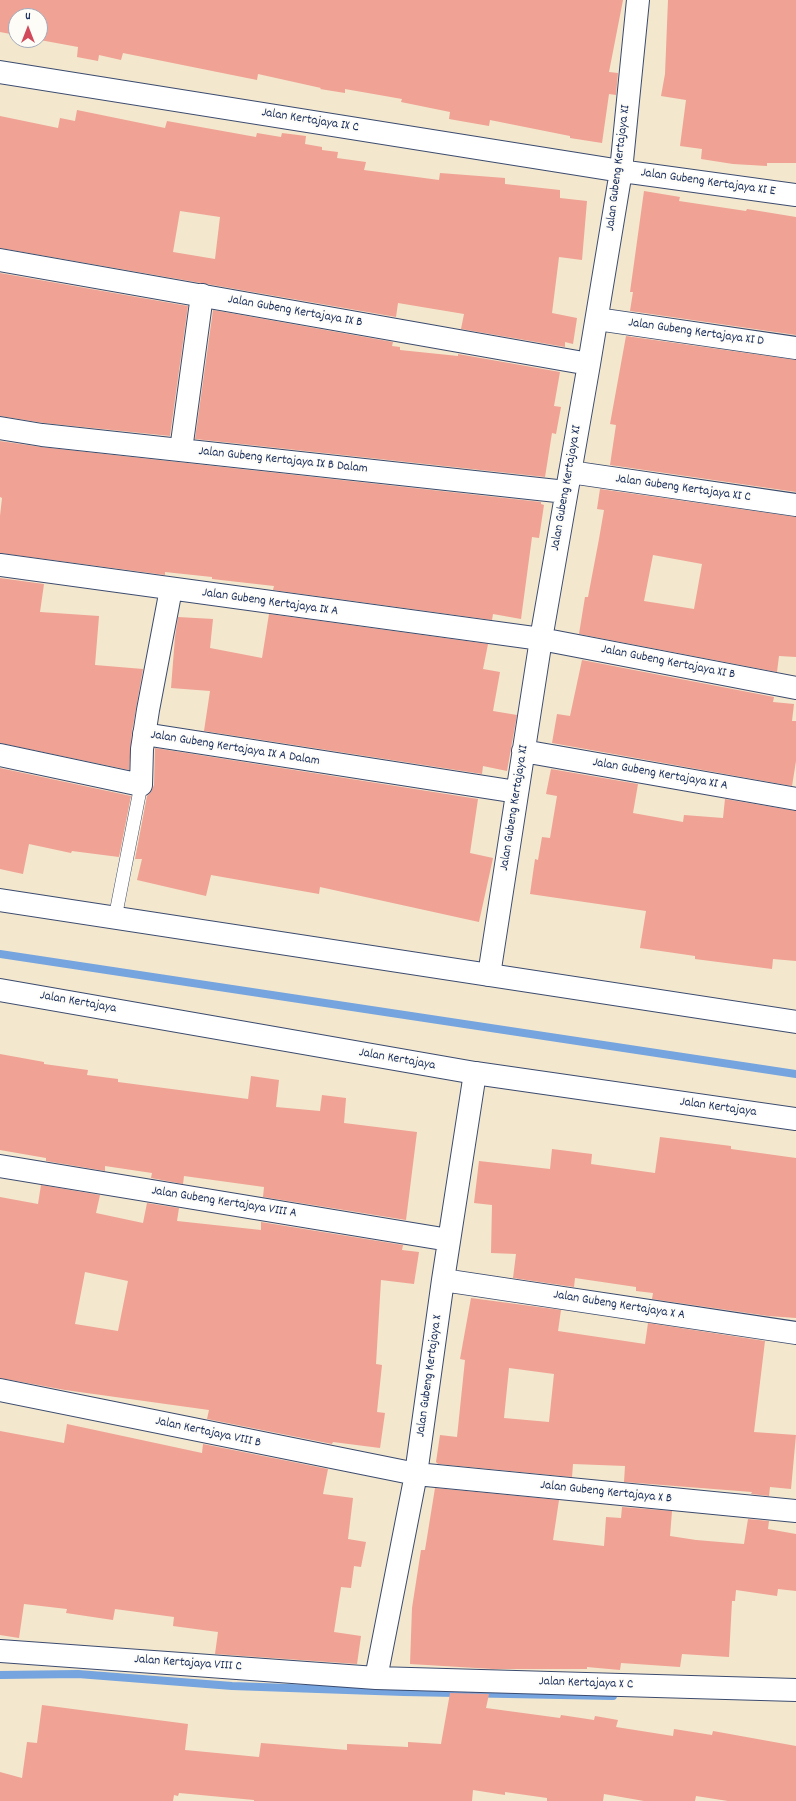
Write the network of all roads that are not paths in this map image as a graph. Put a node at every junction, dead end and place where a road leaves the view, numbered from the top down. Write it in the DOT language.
graph roads {
  1 [pos="638,0"];
  2 [pos="0,72"];
  3 [pos="621,171"];
  4 [pos="796,195"];
  5 [pos="0,260"];
  6 [pos="202,295"];
  7 [pos="596,319"];
  8 [pos="796,348"];
  9 [pos="589,364"];
  10 [pos="0,428"];
  11 [pos="181,450"];
  12 [pos="568,482"];
  13 [pos="796,505"];
  14 [pos="0,565"];
  15 [pos="171,589"];
  16 [pos="541,639"];
  17 [pos="796,688"];
  18 [pos="144,734"];
  19 [pos="524,752"];
  20 [pos="0,755"];
  21 [pos="140,785"];
  22 [pos="517,792"];
  23 [pos="796,799"];
  24 [pos="0,900"];
  25 [pos="114,918"];
  26 [pos="489,975"];
  27 [pos="0,990"];
  28 [pos="796,1022"];
  29 [pos="475,1073"];
  30 [pos="796,1119"];
  31 [pos="0,1166"];
  32 [pos="449,1240"];
  33 [pos="443,1280"];
  34 [pos="796,1333"];
  35 [pos="0,1390"];
  36 [pos="416,1474"];
  37 [pos="796,1511"];
  38 [pos="0,1651"];
  39 [pos="376,1678"];
  40 [pos="796,1690"];
  1 -- 3 [label="street, Jalan Gubeng Kertajaya XI"];
  2 -- 3 [label="street, Jalan Kertajaya IX C"];
  3 -- 4 [label="street, Jalan Gubeng Kertajaya XI E"];
  3 -- 7 [label="street, Jalan Gubeng Kertajaya XI"];
  5 -- 6 [label="street, Jalan Gubeng Kertajaya IX B"];
  6 -- 9 [label="street, Jalan Gubeng Kertajaya IX B"];
  6 -- 11 [label="street"];
  7 -- 8 [label="street, Jalan Gubeng Kertajaya XI D"];
  7 -- 9 [label="street, Jalan Gubeng Kertajaya XI"];
  9 -- 12 [label="street, Jalan Gubeng Kertajaya XI"];
  10 -- 11 [label="street, Jalan Gubeng Kertajaya IX B Dalam"];
  11 -- 12 [label="street, Jalan Gubeng Kertajaya IX B Dalam"];
  12 -- 13 [label="street, Jalan Gubeng Kertajaya XI C"];
  12 -- 16 [label="street, Jalan Gubeng Kertajaya XI"];
  14 -- 15 [label="street, Jalan Gubeng Kertajaya IX A"];
  15 -- 16 [label="street, Jalan Gubeng Kertajaya IX A"];
  15 -- 18 [label="street"];
  16 -- 17 [label="street, Jalan Gubeng Kertajaya XI B"];
  16 -- 19 [label="street, Jalan Gubeng Kertajaya XI"];
  18 -- 21 [label="street, Jalan Gubeng Kertajaya IX A Dalam"];
  18 -- 22 [label="street, Jalan Gubeng Kertajaya IX A Dalam"];
  19 -- 22 [label="street, Jalan Gubeng Kertajaya XI"];
  19 -- 23 [label="street, Jalan Gubeng Kertajaya XI A"];
  20 -- 21 [label="street"];
  21 -- 25 [label="lane"];
  22 -- 26 [label="street, Jalan Gubeng Kertajaya XI"];
  24 -- 25 [label="street"];
  25 -- 26 [label="street"];
  26 -- 28 [label="street"];
  27 -- 29 [label="street, Jalan Kertajaya"];
  29 -- 30 [label="street, Jalan Kertajaya"];
  29 -- 32 [label="street, Jalan Gubeng Kertajaya X"];
  31 -- 32 [label="street, Jalan Gubeng Kertajaya VIII A"];
  32 -- 33 [label="street, Jalan Gubeng Kertajaya X"];
  33 -- 34 [label="street, Jalan Gubeng Kertajaya X A"];
  33 -- 36 [label="street, Jalan Gubeng Kertajaya X"];
  35 -- 36 [label="street, Jalan Kertajaya VIII B"];
  36 -- 37 [label="street, Jalan Gubeng Kertajaya X B"];
  36 -- 39 [label="street, Jalan Gubeng Kertajaya X"];
  38 -- 39 [label="street, Jalan Kertajaya VIII C"];
  39 -- 40 [label="street, Jalan Kertajaya X C"];
}
